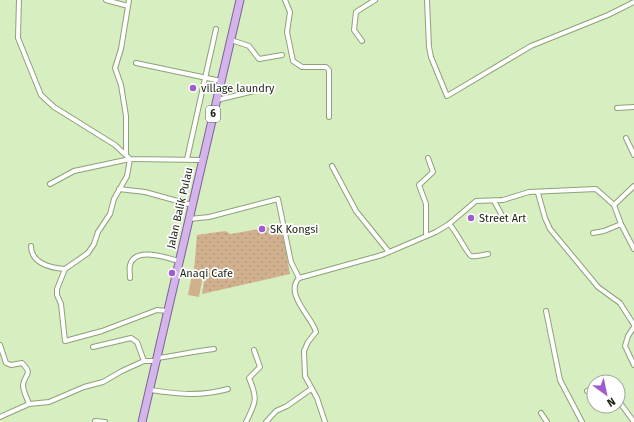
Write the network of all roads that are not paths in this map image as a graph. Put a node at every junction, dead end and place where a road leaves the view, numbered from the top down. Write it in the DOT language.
graph roads {
  1 [pos="18,0"];
  2 [pos="106,0"];
  3 [pos="129,0"];
  4 [pos="240,0"];
  5 [pos="285,0"];
  6 [pos="375,0"];
  7 [pos="427,0"];
  8 [pos="634,2"];
  9 [pos="128,6"];
  10 [pos="216,29"];
  11 [pos="231,40"];
  12 [pos="362,41"];
  13 [pos="282,55"];
  14 [pos="136,63"];
  15 [pos="206,78"];
  16 [pos="221,81"];
  17 [pos="254,91"];
  18 [pos="216,101"];
  19 [pos="617,108"];
  20 [pos="634,108"];
  21 [pos="329,117"];
  22 [pos="626,138"];
  23 [pos="634,142"];
  24 [pos="631,147"];
  25 [pos="126,154"];
  26 [pos="634,155"];
  27 [pos="428,158"];
  28 [pos="130,159"];
  29 [pos="187,159"];
  30 [pos="202,160"];
  31 [pos="332,166"];
  32 [pos="50,184"];
  33 [pos="634,186"];
  34 [pos="119,189"];
  35 [pos="538,193"];
  36 [pos="494,201"];
  37 [pos="192,205"];
  38 [pos="614,205"];
  39 [pos="189,219"];
  40 [pos="504,219"];
  41 [pos="450,224"];
  42 [pos="621,224"];
  43 [pos="593,233"];
  44 [pos="426,236"];
  45 [pos="32,246"];
  46 [pos="634,247"];
  47 [pos="389,252"];
  48 [pos="488,254"];
  49 [pos="179,261"];
  50 [pos="65,269"];
  51 [pos="130,278"];
  52 [pos="300,278"];
  53 [pos="168,311"];
  54 [pos="546,311"];
  55 [pos="634,326"];
  56 [pos="0,345"];
  57 [pos="93,347"];
  58 [pos="214,349"];
  59 [pos="254,350"];
  60 [pos="156,360"];
  61 [pos="144,362"];
  62 [pos="634,365"];
  63 [pos="228,389"];
  64 [pos="311,389"];
  65 [pos="149,390"];
  66 [pos="29,404"];
  67 [pos="626,411"];
  68 [pos="541,414"];
  69 [pos="0,416"];
  70 [pos="95,420"];
  71 [pos="105,422"];
  72 [pos="142,422"];
  73 [pos="246,422"];
  74 [pos="266,422"];
  75 [pos="325,422"];
  76 [pos="547,422"];
  77 [pos="582,422"];
  78 [pos="634,422"];
  1 -- 25 [label="street"];
  2 -- 9 [label="street"];
  3 -- 9 [label="street"];
  4 -- 11 [label="main road, Jalan Balik Pulau / 6"];
  5 -- 21 [label="street"];
  6 -- 12 [label="street"];
  7 -- 8 [label="street"];
  9 -- 25 [label="street"];
  10 -- 15 [label="street"];
  11 -- 13 [label="street"];
  11 -- 16 [label="main road, Jalan Balik Pulau / 6"];
  14 -- 15 [label="street"];
  15 -- 16 [label="street"];
  15 -- 29 [label="street"];
  16 -- 18 [label="main road, Jalan Balik Pulau / 6"];
  17 -- 18 [label="street"];
  18 -- 30 [label="main road, Jalan Balik Pulau / 6"];
  19 -- 20 [label="street"];
  22 -- 24 [label="street"];
  23 -- 24 [label="street"];
  24 -- 26 [label="street"];
  25 -- 28 [label="street"];
  27 -- 44 [label="street"];
  28 -- 29 [label="street"];
  28 -- 32 [label="street"];
  28 -- 34 [label="street"];
  29 -- 30 [label="street"];
  30 -- 37 [label="main road, Jalan Balik Pulau / 6"];
  31 -- 47 [label="street"];
  33 -- 38 [label="street"];
  34 -- 37 [label="street"];
  34 -- 50 [label="street"];
  35 -- 36 [label="street"];
  35 -- 38 [label="street"];
  35 -- 55 [label="street"];
  36 -- 40 [label="street"];
  36 -- 41 [label="street"];
  37 -- 39 [label="main road, Jalan Balik Pulau / 6"];
  38 -- 42 [label="street"];
  39 -- 49 [label="main road, Jalan Balik Pulau / 6"];
  39 -- 52 [label="street"];
  41 -- 44 [label="street"];
  41 -- 48 [label="street"];
  42 -- 43 [label="street"];
  42 -- 46 [label="street"];
  44 -- 47 [label="street"];
  45 -- 50 [label="street"];
  47 -- 52 [label="street"];
  49 -- 51 [label="street"];
  49 -- 53 [label="main road, Jalan Balik Pulau / 6"];
  50 -- 53 [label="street"];
  52 -- 64 [label="street"];
  53 -- 60 [label="main road, Jalan Balik Pulau / 6"];
  54 -- 77 [label="street"];
  55 -- 62 [label="street"];
  56 -- 66 [label="street"];
  57 -- 61 [label="street"];
  58 -- 60 [label="street"];
  59 -- 73 [label="street"];
  60 -- 61 [label="street"];
  60 -- 65 [label="main road, Jalan Balik Pulau / 6"];
  61 -- 66 [label="street"];
  63 -- 65 [label="street"];
  64 -- 74 [label="street"];
  64 -- 75 [label="street"];
  65 -- 72 [label="main road, Jalan Balik Pulau / 6"];
  66 -- 69 [label="street"];
  67 -- 78 [label="street"];
  68 -- 76 [label="street"];
  70 -- 71 [label="street"];
}
